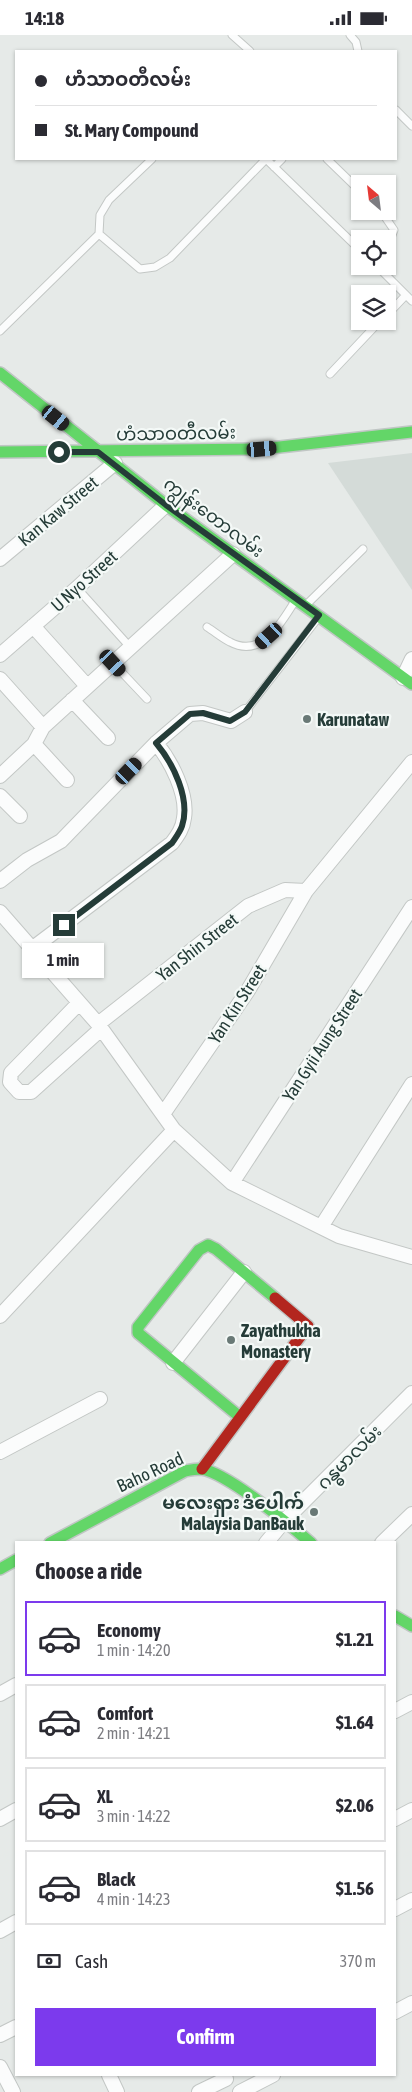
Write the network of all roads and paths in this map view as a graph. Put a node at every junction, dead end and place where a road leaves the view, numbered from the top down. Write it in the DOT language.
graph roads {
  1 [pos="232,35"];
  2 [pos="350,35"];
  3 [pos="249,50"];
  4 [pos="358,50"];
  5 [pos="397,111"];
  6 [pos="412,126"];
  7 [pos="151,160"];
  8 [pos="265,160"];
  9 [pos="267,160"];
  10 [pos="281,160"];
  11 [pos="328,160"];
  12 [pos="274,167"];
  13 [pos="351,182"];
  14 [pos="99,234"];
  15 [pos="351,241"];
  16 [pos="386,275"];
  17 [pos="406,295"];
  18 [pos="412,301"];
  19 [pos="396,306"];
  20 [pos="372,330"];
  21 [pos="0,331"];
  22 [pos="0,373"];
  23 [pos="330,374"];
  24 [pos="412,432"];
  25 [pos="0,452"];
  26 [pos="98,452"];
  27 [pos="115,463"];
  28 [pos="166,505"];
  29 [pos="363,549"];
  30 [pos="233,554"];
  31 [pos="0,559"];
  32 [pos="77,588"];
  33 [pos="296,598"];
  34 [pos="306,605"];
  35 [pos="319,615"];
  36 [pos="33,626"];
  37 [pos="208,627"];
  38 [pos="130,647"];
  39 [pos="0,655"];
  40 [pos="412,659"];
  41 [pos="113,663"];
  42 [pos="0,679"];
  43 [pos="408,681"];
  44 [pos="87,687"];
  45 [pos="146,699"];
  46 [pos="72,700"];
  47 [pos="245,712"];
  48 [pos="43,727"];
  49 [pos="108,738"];
  50 [pos="156,743"];
  51 [pos="34,744"];
  52 [pos="412,762"];
  53 [pos="2,771"];
  54 [pos="67,780"];
  55 [pos="0,796"];
  56 [pos="20,817"];
  57 [pos="0,881"];
  58 [pos="306,891"];
  59 [pos="412,907"];
  60 [pos="2,920"];
  61 [pos="33,948"];
  62 [pos="79,1003"];
  63 [pos="100,1026"];
  64 [pos="412,1084"];
  65 [pos="163,1114"];
  66 [pos="174,1130"];
  67 [pos="232,1183"];
  68 [pos="320,1227"];
  69 [pos="412,1256"];
  70 [pos="244,1272"];
  71 [pos="0,1317"];
  72 [pos="173,1363"];
  73 [pos="412,1393"];
  74 [pos="100,1399"];
  75 [pos="240,1417"];
  76 [pos="0,1452"];
  77 [pos="202,1469"];
  78 [pos="412,1514"];
  79 [pos="285,1521"];
  80 [pos="54,1541"];
  81 [pos="268,1541"];
  82 [pos="308,1541"];
  83 [pos="384,1541"];
  84 [pos="15,1561"];
  85 [pos="0,1569"];
  86 [pos="396,1617"];
  87 [pos="412,1626"];
  88 [pos="15,1686"];
  89 [pos="0,1694"];
  90 [pos="412,1702"];
  91 [pos="396,1710"];
  92 [pos="412,1810"];
  93 [pos="15,1811"];
  94 [pos="396,1818"];
  95 [pos="0,1819"];
  96 [pos="412,1900"];
  97 [pos="396,1908"];
  98 [pos="15,1923"];
  99 [pos="0,1931"];
  100 [pos="412,2003"];
  101 [pos="396,2011"];
  102 [pos="15,2028"];
  103 [pos="0,2035"];
  104 [pos="0,2067"];
  105 [pos="109,2076"];
  106 [pos="270,2076"];
  107 [pos="225,2077"];
  108 [pos="13,2092"];
  109 [pos="117,2092"];
  110 [pos="199,2092"];
  111 [pos="233,2092"];
  112 [pos="240,2092"];
  1 -- 3 [label="lane"];
  2 -- 4 [label="lane"];
  5 -- 6 [label="lane"];
  7 -- 14 [label="lane"];
  8 -- 14 [label="lane"];
  9 -- 12 [label="lane"];
  10 -- 12 [label="lane"];
  11 -- 13 [label="lane"];
  12 -- 15 [label="lane"];
  14 -- 21 [label="lane"];
  16 -- 17 [label="lane"];
  17 -- 18 [label="lane"];
  17 -- 19 [label="lane"];
  20 -- 23 [label="lane"];
  22 -- 26 [label="street, ကျွန်းတောလမ်း"];
  24 -- 26 [label="street, ဟံသာဝတီလမ်း"];
  25 -- 26 [label="street, ဟံသာဝတီလမ်း"];
  26 -- 27 [label="street, ကျွန်းတောလမ်း"];
  27 -- 28 [label="street, ကျွန်းတောလမ်း"];
  27 -- 31 [label="street, Kan Kaw Street"];
  28 -- 30 [label="street, ကျွန်းတောလမ်း"];
  28 -- 32 [label="street, U Nyo Street"];
  29 -- 34 [label="lane"];
  30 -- 33 [label="street, ကျွန်းတောလမ်း"];
  30 -- 38 [label="street"];
  32 -- 36 [label="street, U Nyo Street"];
  32 -- 38 [label="lane"];
  33 -- 34 [label="street, ကျွန်းတောလမ်း"];
  33 -- 37 [label="lane"];
  34 -- 35 [label="street, ကျွန်းတောလမ်း"];
  35 -- 43 [label="street, ကျွန်းတောလမ်း"];
  35 -- 47 [label="lane"];
  36 -- 39 [label="street, U Nyo Street"];
  36 -- 44 [label="street"];
  38 -- 41 [label="street"];
  40 -- 43 [label="street"];
  41 -- 44 [label="street"];
  41 -- 45 [label="lane"];
  42 -- 48 [label="street"];
  44 -- 46 [label="street"];
  46 -- 48 [label="street"];
  46 -- 49 [label="street"];
  47 -- 50 [label="street"];
  48 -- 51 [label="street"];
  50 -- 57 [label="street"];
  50 -- 61 [label="street"];
  51 -- 53 [label="street"];
  51 -- 54 [label="street"];
  52 -- 58 [label="street, Yan Kin Street"];
  55 -- 56 [label="street"];
  58 -- 63 [label="street, Yan Shin Street"];
  58 -- 65 [label="street, Yan Kin Street"];
  59 -- 67 [label="street, Yan Gyii Aung Street"];
  60 -- 61 [label="street"];
  61 -- 62 [label="street"];
  62 -- 63 [label="street"];
  62 -- 63 [label="street, Yan Shin Street"];
  63 -- 65 [label="street"];
  64 -- 68 [label="street"];
  65 -- 66 [label="street"];
  66 -- 67 [label="street"];
  66 -- 71 [label="street"];
  67 -- 68 [label="street"];
  68 -- 69 [label="street"];
  70 -- 72 [label="street"];
  70 -- 72 [label="street"];
  70 -- 75 [label="street"];
  72 -- 75 [label="street"];
  73 -- 79 [label="street, ဂန္ဓမာလမ်း"];
  74 -- 76 [label="street"];
  75 -- 77 [label="street"];
  77 -- 79 [label="street, Baho Road"];
  77 -- 80 [label="street, Baho Road"];
  78 -- 83 [label="street"];
  79 -- 81 [label="street, ဂန္ဓမာလမ်း"];
  79 -- 82 [label="street, Baho Road"];
  84 -- 85 [label="street"];
  86 -- 87 [label="street"];
  88 -- 89 [label="street"];
  90 -- 91 [label="street"];
  92 -- 94 [label="street"];
  93 -- 95 [label="street"];
  96 -- 97 [label="street"];
  98 -- 99 [label="street"];
  100 -- 101 [label="street"];
  102 -- 103 [label="street"];
  104 -- 108 [label="street"];
  105 -- 109 [label="street"];
  106 -- 112 [label="street"];
  107 -- 110 [label="street"];
  107 -- 111 [label="street"];
}
